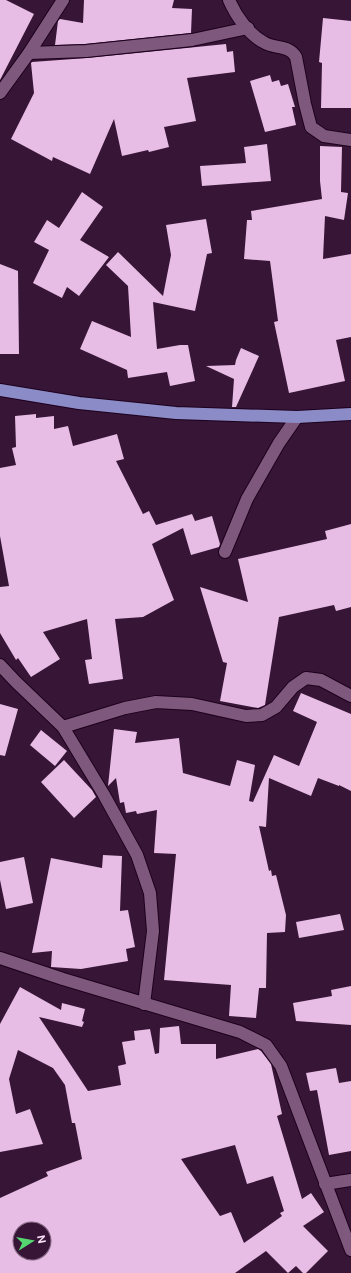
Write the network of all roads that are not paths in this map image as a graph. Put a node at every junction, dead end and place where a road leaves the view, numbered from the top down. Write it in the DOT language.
graph roads {
  1 [pos="63,0"];
  2 [pos="229,0"];
  3 [pos="248,28"];
  4 [pos="29,53"];
  5 [pos="0,93"];
  6 [pos="351,140"];
  7 [pos="0,390"];
  8 [pos="351,414"];
  9 [pos="297,417"];
  10 [pos="225,552"];
  11 [pos="0,665"];
  12 [pos="351,696"];
  13 [pos="63,727"];
  14 [pos="0,958"];
  15 [pos="144,1004"];
  16 [pos="351,1180"];
  17 [pos="325,1184"];
  18 [pos="351,1250"];
  1 -- 4 [label="street"];
  2 -- 3 [label="street"];
  3 -- 4 [label="street"];
  3 -- 6 [label="street"];
  4 -- 5 [label="street"];
  7 -- 9 [label="main road"];
  8 -- 9 [label="main road"];
  9 -- 10 [label="street"];
  11 -- 13 [label="street"];
  12 -- 13 [label="street"];
  13 -- 15 [label="street"];
  14 -- 15 [label="street"];
  15 -- 17 [label="street"];
  16 -- 17 [label="street"];
  17 -- 18 [label="street"];
}
